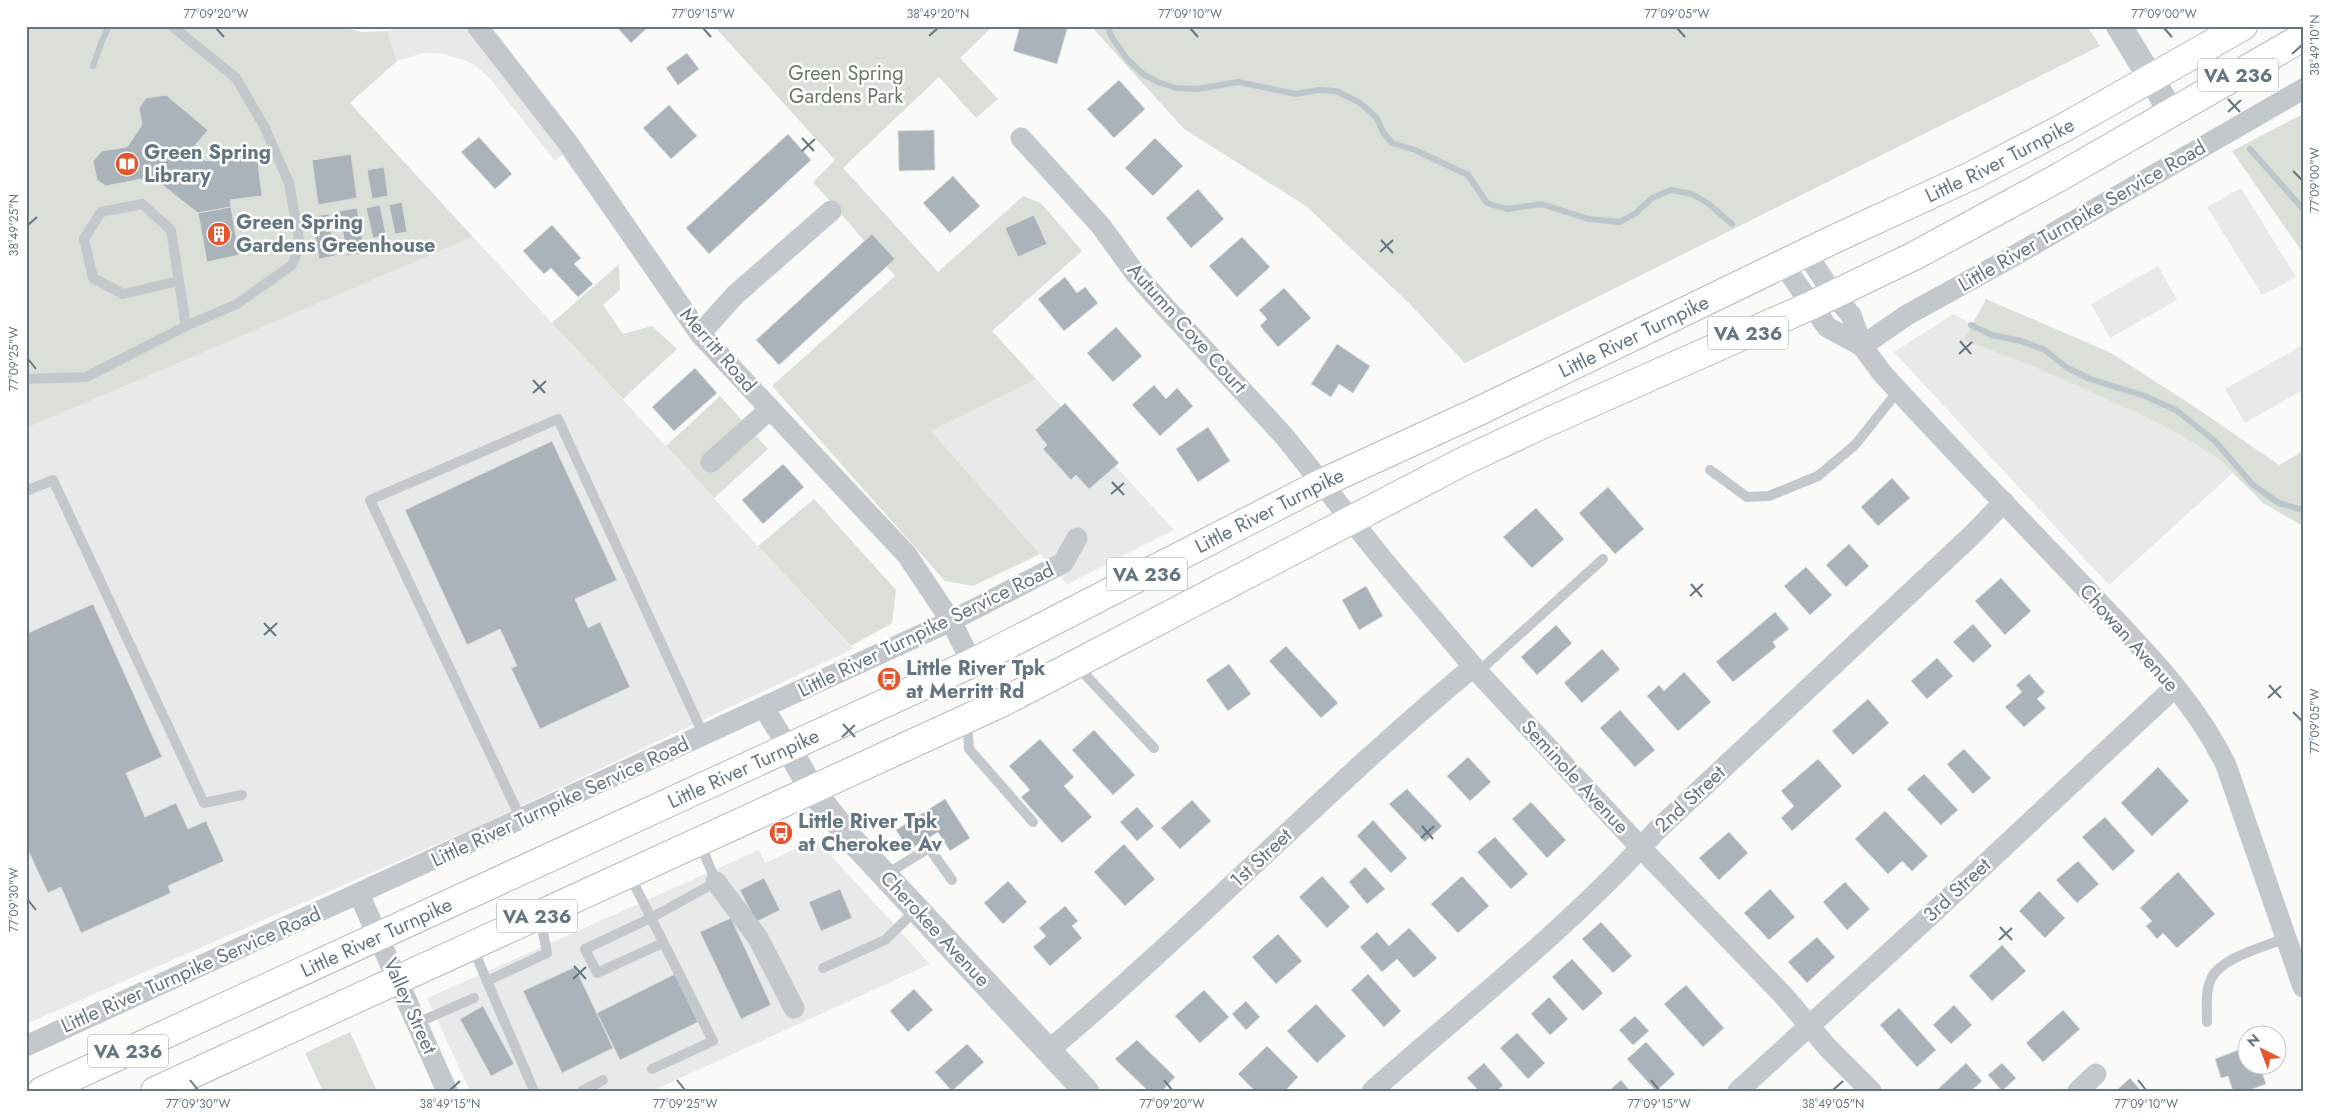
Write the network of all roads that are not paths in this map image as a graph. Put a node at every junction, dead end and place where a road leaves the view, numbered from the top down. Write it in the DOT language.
graph roads {
  1 [pos="172,26"];
  2 [pos="477,26"];
  3 [pos="2119,26"];
  4 [pos="2243,26"];
  5 [pos="2303,37"];
  6 [pos="2152,79"];
  7 [pos="2303,89"];
  8 [pos="2172,113"];
  9 [pos="1021,138"];
  10 [pos="831,211"];
  11 [pos="1795,258"];
  12 [pos="179,282"];
  13 [pos="1823,300"];
  14 [pos="186,326"];
  15 [pos="700,334"];
  16 [pos="1862,346"];
  17 [pos="26,379"];
  18 [pos="1898,391"];
  19 [pos="770,409"];
  20 [pos="710,462"];
  21 [pos="1710,470"];
  22 [pos="1322,483"];
  23 [pos="26,491"];
  24 [pos="2004,502"];
  25 [pos="1351,520"];
  26 [pos="1077,538"];
  27 [pos="1602,559"];
  28 [pos="951,621"];
  29 [pos="972,663"];
  30 [pos="1076,664"];
  31 [pos="1476,670"];
  32 [pos="2175,687"];
  33 [pos="764,708"];
  34 [pos="967,718"];
  35 [pos="704,736"];
  36 [pos="788,747"];
  37 [pos="1154,748"];
  38 [pos="812,790"];
  39 [pos="242,794"];
  40 [pos="522,819"];
  41 [pos="1033,822"];
  42 [pos="699,842"];
  43 [pos="1641,848"];
  44 [pos="629,874"];
  45 [pos="884,875"];
  46 [pos="952,880"];
  47 [pos="716,882"];
  48 [pos="359,894"];
  49 [pos="916,910"];
  50 [pos="539,915"];
  51 [pos="651,918"];
  52 [pos="379,936"];
  53 [pos="2286,938"];
  54 [pos="663,943"];
  55 [pos="472,946"];
  56 [pos="823,968"];
  57 [pos="398,980"];
  58 [pos="487,980"];
  59 [pos="2303,987"];
  60 [pos="474,998"];
  61 [pos="794,1008"];
  62 [pos="2207,1022"];
  63 [pos="417,1023"];
  64 [pos="1808,1025"];
  65 [pos="26,1046"];
  66 [pos="1049,1050"];
  67 [pos="652,1069"];
  68 [pos="2096,1074"];
  69 [pos="603,1080"];
  70 [pos="42,1091"];
  71 [pos="155,1091"];
  72 [pos="447,1091"];
  73 [pos="534,1091"];
  74 [pos="582,1091"];
  75 [pos="1086,1091"];
  76 [pos="1372,1091"];
  77 [pos="1738,1091"];
  78 [pos="1871,1091"];
  79 [pos="2078,1091"];
  1 -- 14 [label="lane"];
  2 -- 15 [label="street, Merritt Road"];
  3 -- 6 [label="street"];
  4 -- 6 [label="main road, Little River Turnpike / VA 236"];
  5 -- 8 [label="main road, Little River Turnpike / VA 236"];
  6 -- 8 [label="street"];
  6 -- 11 [label="main road, Little River Turnpike / VA 236"];
  7 -- 16 [label="street, Little River Turnpike Service Road"];
  8 -- 13 [label="main road, Little River Turnpike / VA 236"];
  9 -- 22 [label="street, Autumn Cove Court"];
  10 -- 15 [label="street"];
  11 -- 13 [label="street, Chowan Avenue"];
  11 -- 22 [label="main road, Little River Turnpike / VA 236"];
  12 -- 12 [label="lane"];
  12 -- 14 [label="lane"];
  13 -- 16 [label="street, Chowan Avenue"];
  13 -- 25 [label="main road, Little River Turnpike / VA 236"];
  14 -- 17 [label="lane"];
  15 -- 19 [label="street, Merritt Road"];
  16 -- 18 [label="street, Chowan Avenue"];
  18 -- 21 [label="lane"];
  18 -- 24 [label="street, Chowan Avenue"];
  19 -- 20 [label="street"];
  19 -- 28 [label="street, Merritt Road"];
  22 -- 25 [label="street, Autumn Cove Court"];
  22 -- 29 [label="main road, Little River Turnpike / VA 236"];
  23 -- 39 [label="lane"];
  24 -- 32 [label="street, Chowan Avenue"];
  24 -- 43 [label="street, 2nd Street"];
  25 -- 30 [label="main road, Little River Turnpike / VA 236"];
  25 -- 31 [label="street, Seminole Avenue"];
  26 -- 28 [label="street, Little River Turnpike Service Road"];
  27 -- 31 [label="lane"];
  28 -- 29 [label="street, Merritt Road"];
  28 -- 33 [label="street, Little River Turnpike Service Road"];
  29 -- 36 [label="main road, Little River Turnpike / VA 236"];
  30 -- 34 [label="main road, Little River Turnpike / VA 236"];
  30 -- 37 [label="lane"];
  31 -- 43 [label="street, Seminole Avenue"];
  31 -- 66 [label="street, 1st Street"];
  32 -- 53 [label="street, Chowan Avenue"];
  32 -- 64 [label="street, 3rd Street"];
  33 -- 35 [label="street, Little River Turnpike Service Road"];
  33 -- 36 [label="street, Cherokee Avenue"];
  34 -- 38 [label="main road, Little River Turnpike / VA 236"];
  34 -- 41 [label="lane"];
  35 -- 40 [label="street, Little River Turnpike Service Road"];
  35 -- 40 [label="lane"];
  36 -- 38 [label="street, Cherokee Avenue"];
  36 -- 52 [label="main road, Little River Turnpike / VA 236"];
  38 -- 42 [label="main road, Little River Turnpike / VA 236"];
  38 -- 45 [label="street, Cherokee Avenue"];
  40 -- 48 [label="street, Little River Turnpike Service Road"];
  42 -- 44 [label="main road, Little River Turnpike / VA 236"];
  42 -- 47 [label="lane"];
  43 -- 64 [label="street, Seminole Avenue"];
  43 -- 76 [label="street, 2nd Street"];
  44 -- 50 [label="main road, Little River Turnpike / VA 236"];
  44 -- 51 [label="lane"];
  45 -- 46 [label="lane"];
  45 -- 49 [label="street, Cherokee Avenue"];
  47 -- 51 [label="lane"];
  47 -- 61 [label="street"];
  48 -- 52 [label="street, Valley Street"];
  48 -- 65 [label="street, Little River Turnpike Service Road"];
  49 -- 56 [label="lane"];
  49 -- 66 [label="street, Cherokee Avenue"];
  50 -- 55 [label="main road, Little River Turnpike / VA 236"];
  50 -- 58 [label="lane"];
  51 -- 54 [label="lane"];
  51 -- 54 [label="lane"];
  52 -- 57 [label="street, Valley Street"];
  52 -- 70 [label="main road, Little River Turnpike / VA 236"];
  53 -- 59 [label="street, Chowan Avenue"];
  53 -- 62 [label="lane"];
  54 -- 67 [label="lane"];
  55 -- 57 [label="main road, Little River Turnpike / VA 236"];
  55 -- 58 [label="lane"];
  57 -- 63 [label="street, Valley Street"];
  57 -- 71 [label="main road, Little River Turnpike / VA 236"];
  58 -- 73 [label="lane"];
  60 -- 63 [label="lane"];
  63 -- 72 [label="street, Valley Street"];
  64 -- 77 [label="street, 3rd Street"];
  64 -- 78 [label="street, Seminole Avenue"];
  66 -- 75 [label="street, Cherokee Avenue"];
  68 -- 79 [label="street"];
  69 -- 74 [label="lane"];
}
